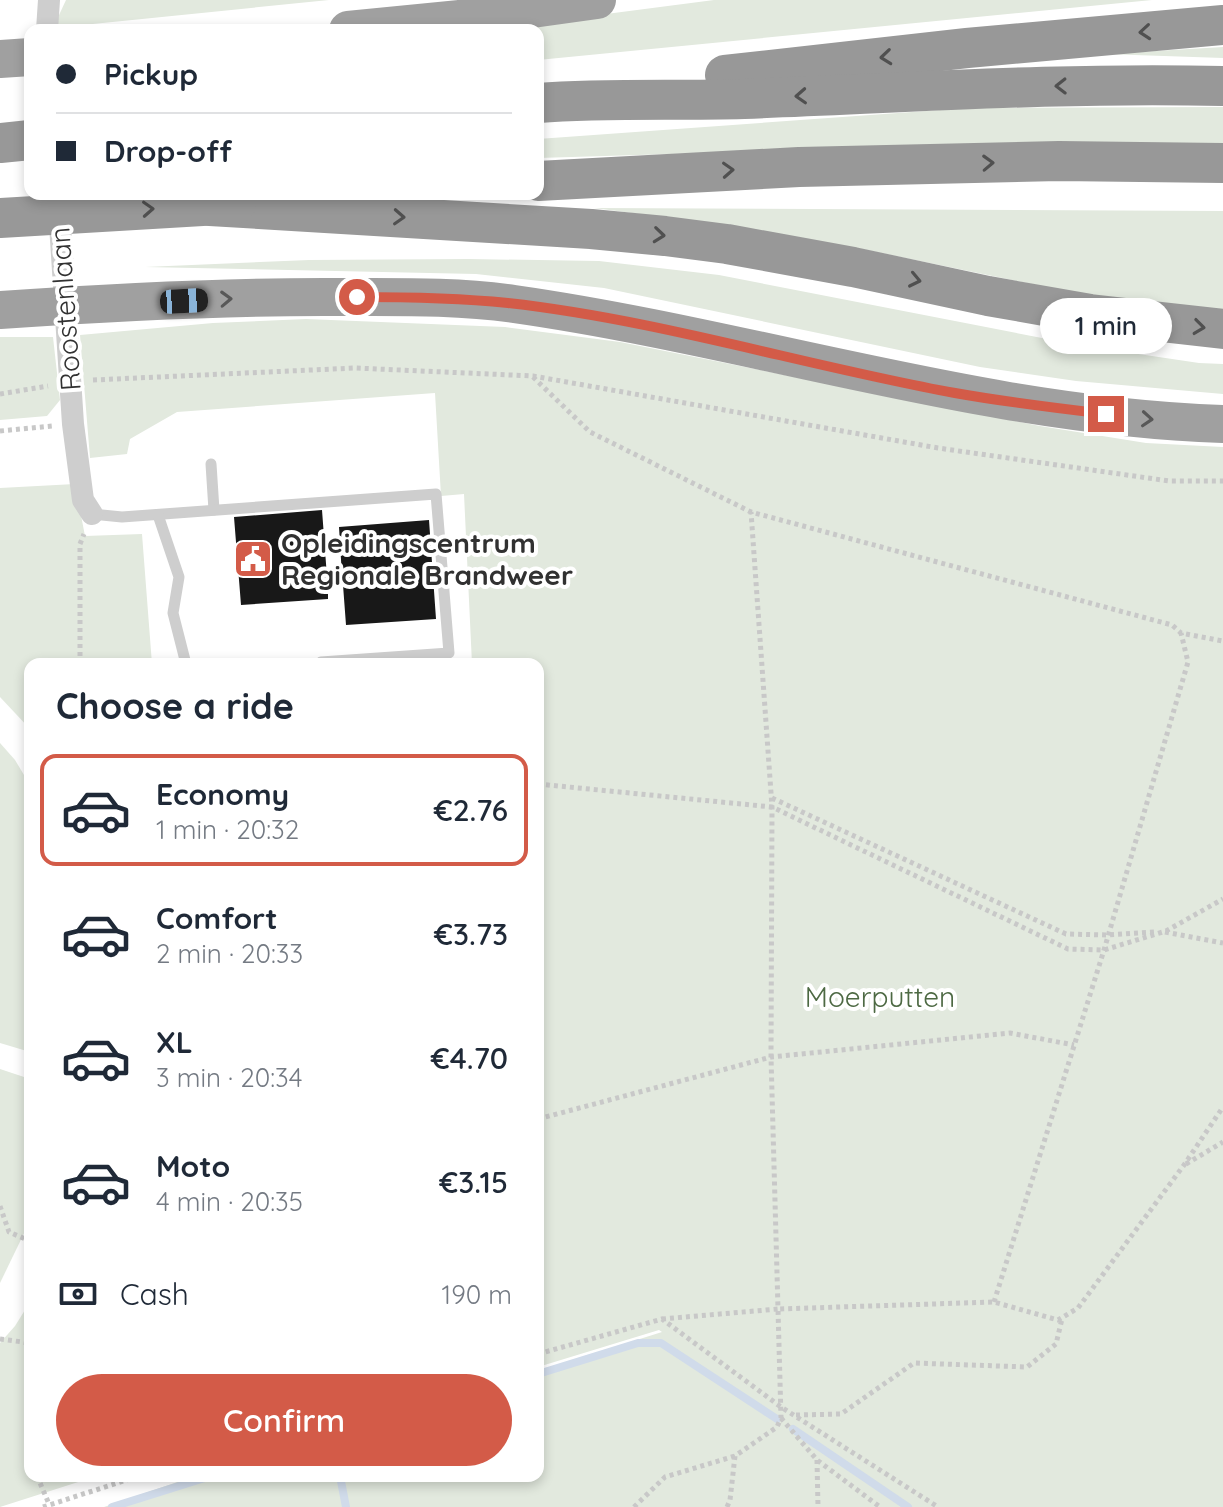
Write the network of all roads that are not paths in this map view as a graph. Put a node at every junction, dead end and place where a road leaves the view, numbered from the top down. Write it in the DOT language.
graph roads {
  1 [pos="49,0"];
  2 [pos="597,0"];
  3 [pos="38,24"];
  4 [pos="409,24"];
  5 [pos="1223,25"];
  6 [pos="1223,86"];
  7 [pos="589,100"];
  8 [pos="544,103"];
  9 [pos="1223,163"];
  10 [pos="544,181"];
  11 [pos="288,200"];
  12 [pos="210,206"];
  13 [pos="44,210"];
  14 [pos="0,310"];
  15 [pos="1223,329"];
  16 [pos="1223,424"];
  17 [pos="211,464"];
  18 [pos="214,510"];
  19 [pos="92,514"];
  20 [pos="158,515"];
  21 [pos="184,658"];
  22 [pos="378,658"];
  1 -- 3 [label="street"];
  2 -- 4 [label="highway"];
  5 -- 7 [label="highway, one-way"];
  6 -- 7 [label="highway, one-way"];
  7 -- 8 [label="highway"];
  10 -- 9 [label="highway, one-way"];
  11 -- 12 [label="highway"];
  13 -- 12 [label="highway, one-way"];
  12 -- 15 [label="highway, one-way"];
  13 -- 19 [label="street, Roostenlaan"];
  14 -- 16 [label="highway, one-way"];
  17 -- 18 [label="lane"];
  18 -- 20 [label="lane"];
  18 -- 22 [label="lane"];
  19 -- 20 [label="lane"];
  20 -- 21 [label="lane"];
}
